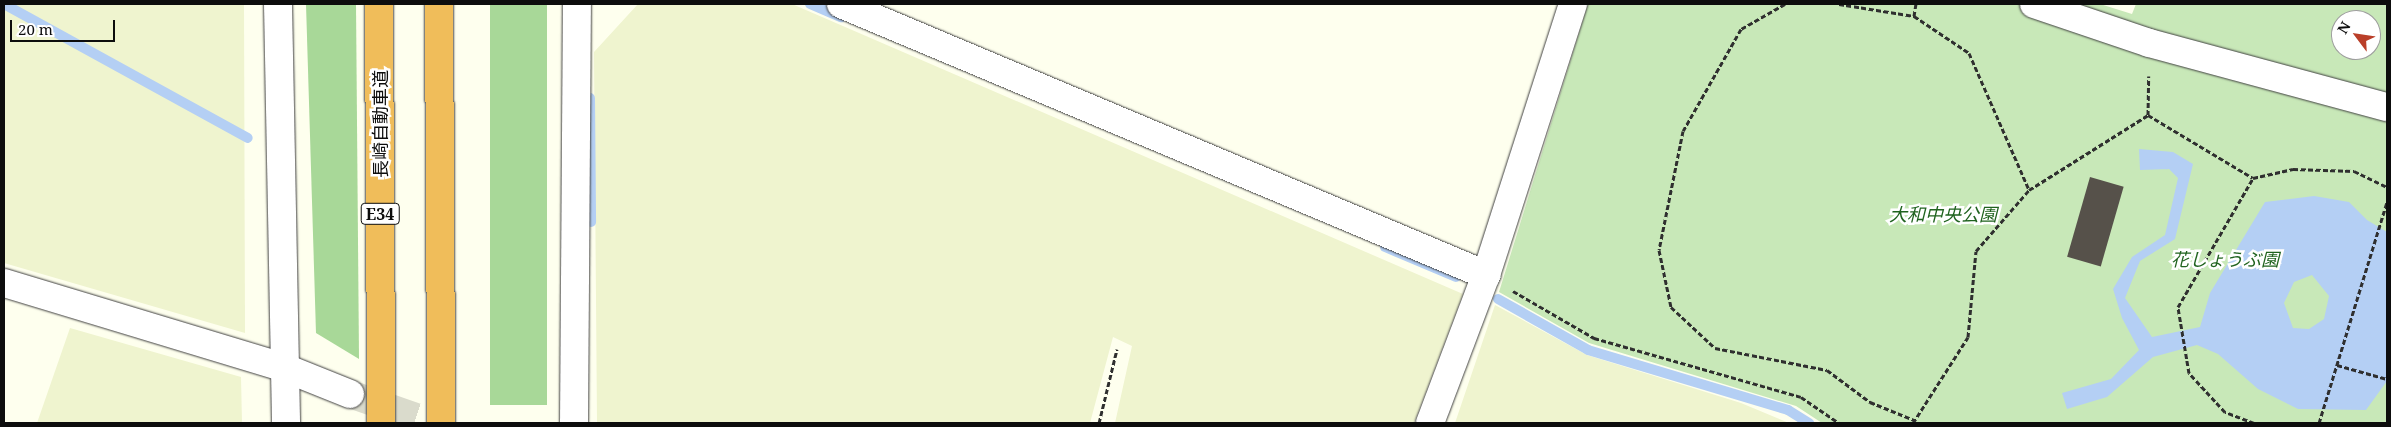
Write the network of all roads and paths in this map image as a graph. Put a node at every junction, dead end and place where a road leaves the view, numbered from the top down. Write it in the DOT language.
graph roads {
  1 [pos="278,4"];
  2 [pos="379,4"];
  3 [pos="439,4"];
  4 [pos="577,4"];
  5 [pos="841,4"];
  6 [pos="1573,4"];
  7 [pos="1785,4"];
  8 [pos="1839,4"];
  9 [pos="1916,4"];
  10 [pos="2034,4"];
  11 [pos="1914,16"];
  12 [pos="2149,43"];
  13 [pos="2387,106"];
  14 [pos="2148,115"];
  15 [pos="2253,178"];
  16 [pos="2387,188"];
  17 [pos="2029,190"];
  18 [pos="2387,202"];
  19 [pos="1486,275"];
  20 [pos="4,283"];
  21 [pos="1117,349"];
  22 [pos="2337,365"];
  23 [pos="286,368"];
  24 [pos="2387,379"];
  25 [pos="350,394"];
  26 [pos="1914,422"];
  27 [pos="286,423"];
  28 [pos="381,423"];
  29 [pos="441,423"];
  30 [pos="574,423"];
  31 [pos="1099,423"];
  32 [pos="1430,423"];
  33 [pos="1838,423"];
  34 [pos="2254,423"];
  35 [pos="2319,423"];
  1 -- 23 [label="street"];
  2 -- 28 [label="highway, 長崎自動車道 / E34"];
  3 -- 29 [label="highway"];
  4 -- 30 [label="street"];
  5 -- 19 [label="street"];
  6 -- 19 [label="street"];
  7 -- 26 [label="path"];
  8 -- 11 [label="path"];
  9 -- 11 [label="path"];
  10 -- 12 [label="street"];
  11 -- 17 [label="path"];
  12 -- 13 [label="street"];
  12 -- 14 [label="path"];
  14 -- 15 [label="path"];
  14 -- 17 [label="path"];
  15 -- 16 [label="path"];
  15 -- 34 [label="path"];
  17 -- 26 [label="path"];
  18 -- 22 [label="path"];
  19 -- 32 [label="street"];
  19 -- 33 [label="path"];
  20 -- 23 [label="street"];
  21 -- 31 [label="path"];
  22 -- 24 [label="path"];
  22 -- 35 [label="path"];
  23 -- 25 [label="street"];
  23 -- 27 [label="street"];
}
